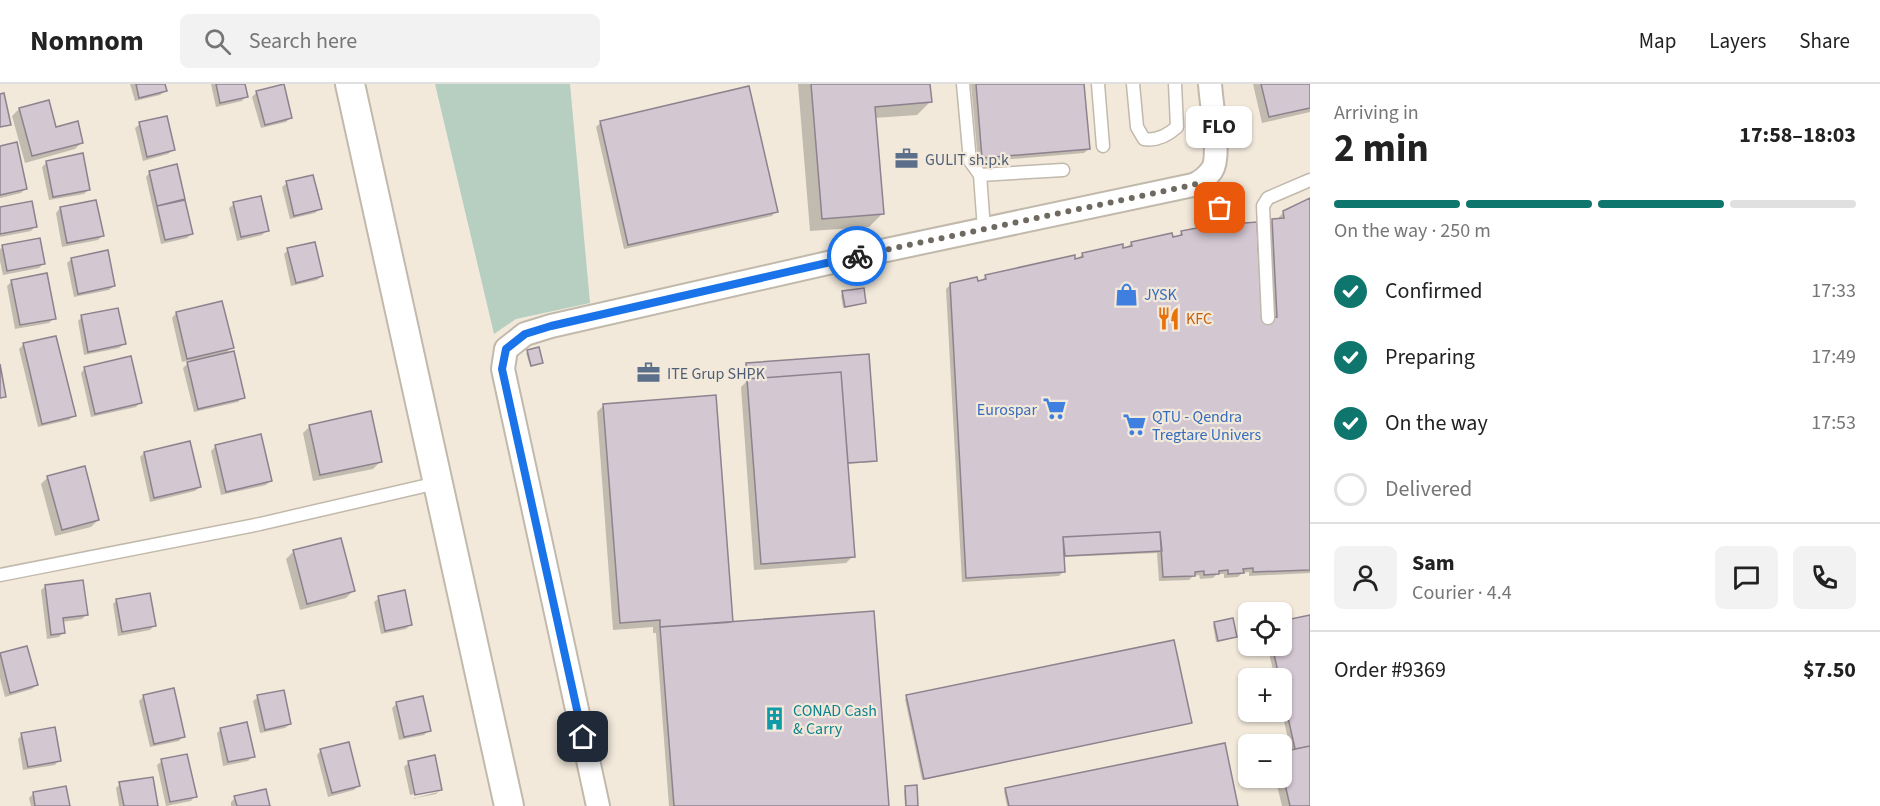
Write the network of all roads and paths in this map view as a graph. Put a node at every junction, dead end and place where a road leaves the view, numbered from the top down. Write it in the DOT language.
graph roads {
  1 [pos="350,84"];
  2 [pos="963,84"];
  3 [pos="1098,84"];
  4 [pos="1133,84"];
  5 [pos="1175,84"];
  6 [pos="1210,84"];
  7 [pos="1103,146"];
  8 [pos="1062,170"];
  9 [pos="980,175"];
  10 [pos="1310,180"];
  11 [pos="1201,182"];
  12 [pos="1220,208"];
  13 [pos="984,230"];
  14 [pos="1268,318"];
  15 [pos="437,483"];
  16 [pos="0,575"];
  17 [pos="509,806"];
  18 [pos="598,806"];
  1 -- 15 [label="street"];
  2 -- 9 [label="lane"];
  3 -- 7 [label="lane"];
  4 -- 5 [label="lane"];
  6 -- 11 [label="street"];
  8 -- 9 [label="lane"];
  9 -- 13 [label="lane"];
  10 -- 14 [label="lane"];
  11 -- 12 [label="lane"];
  11 -- 13 [label="street"];
  13 -- 18 [label="street"];
  15 -- 16 [label="lane"];
  15 -- 17 [label="street"];
}
